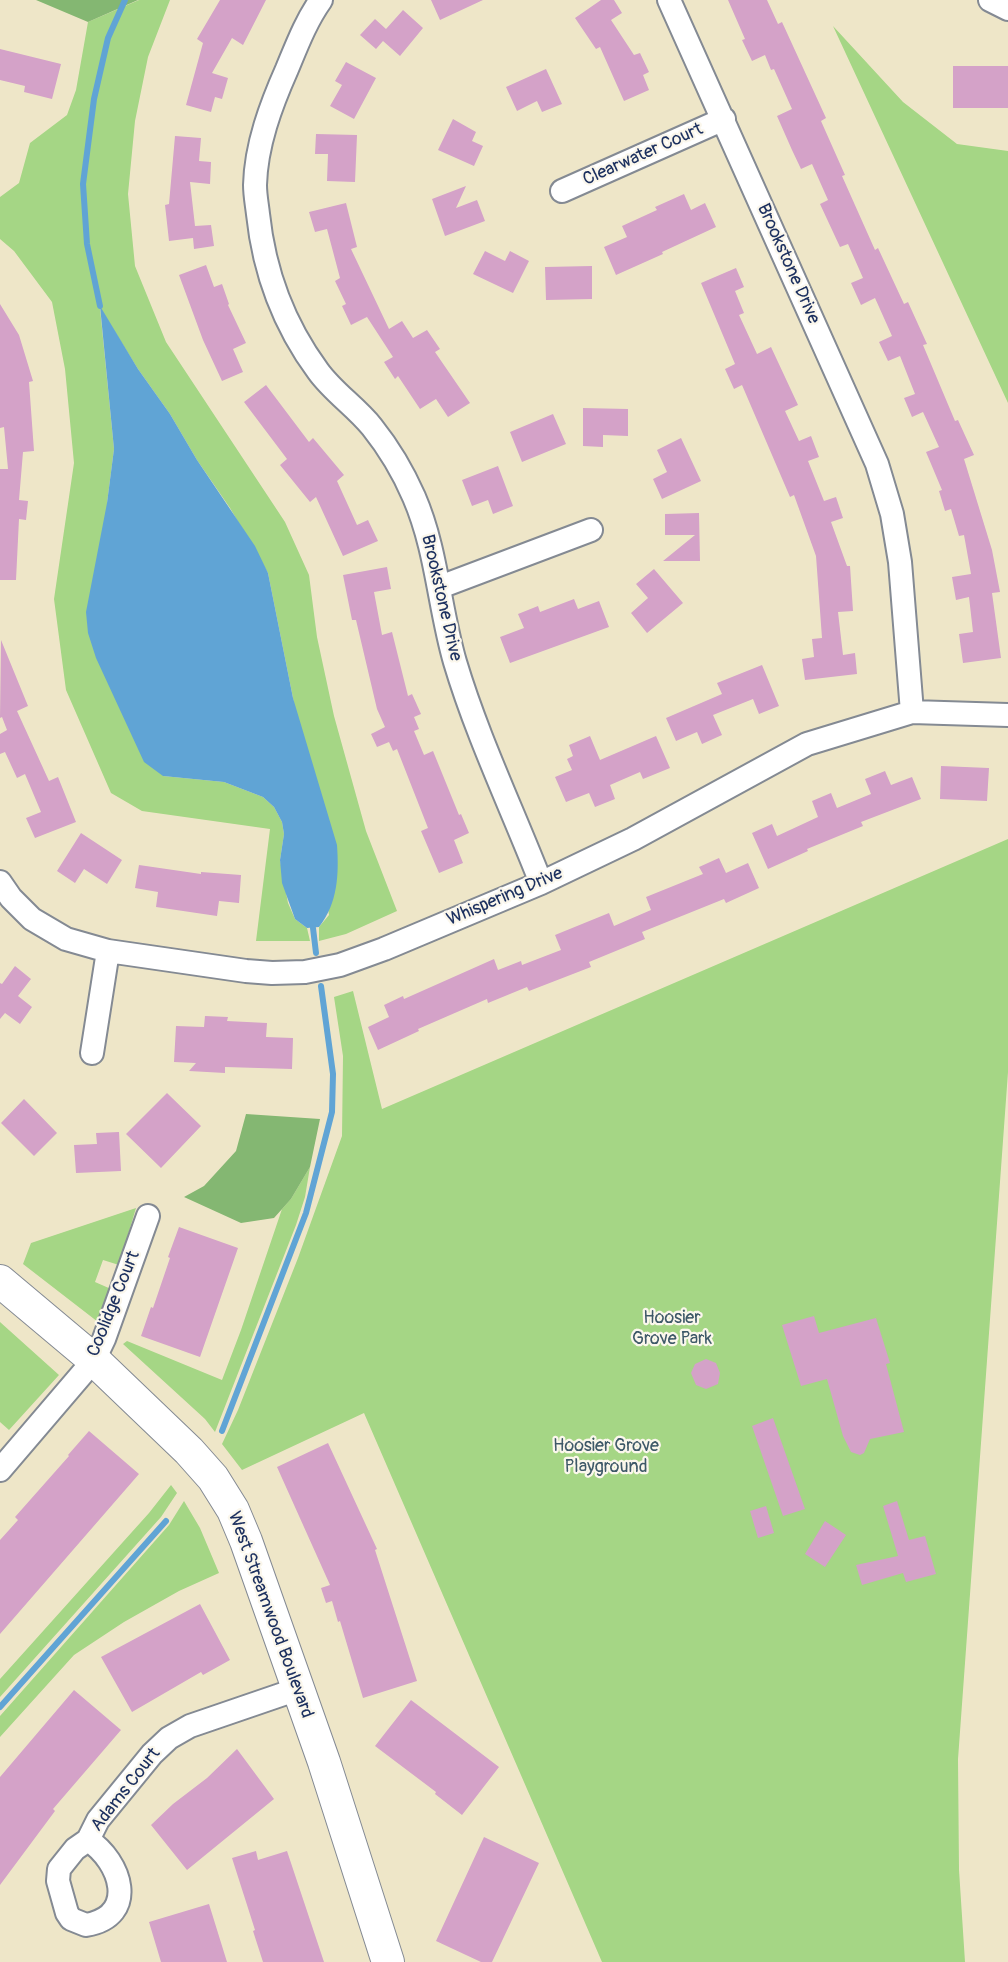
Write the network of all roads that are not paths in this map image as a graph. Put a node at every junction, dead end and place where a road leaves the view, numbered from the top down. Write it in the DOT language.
graph roads {
  1 [pos="321,0"];
  2 [pos="669,0"];
  3 [pos="990,0"];
  4 [pos="1008,9"];
  5 [pos="724,119"];
  6 [pos="562,191"];
  7 [pos="591,530"];
  8 [pos="440,587"];
  9 [pos="912,711"];
  10 [pos="1008,715"];
  11 [pos="0,882"];
  12 [pos="542,883"];
  13 [pos="108,951"];
  14 [pos="92,1053"];
  15 [pos="148,1216"];
  16 [pos="0,1281"];
  17 [pos="94,1360"];
  18 [pos="0,1470"];
  19 [pos="298,1689"];
  20 [pos="88,1840"];
  21 [pos="388,1962"];
  1 -- 8 [label="street, Brookstone Drive"];
  2 -- 5 [label="street, Brookstone Drive"];
  3 -- 4 [label="street"];
  5 -- 6 [label="street, Clearwater Court"];
  5 -- 9 [label="street, Brookstone Drive"];
  7 -- 8 [label="street"];
  8 -- 12 [label="street, Brookstone Drive"];
  9 -- 10 [label="street, Whispering Drive"];
  9 -- 12 [label="street, Whispering Drive"];
  11 -- 13 [label="street, Whispering Drive"];
  12 -- 13 [label="street, Whispering Drive"];
  13 -- 14 [label="street"];
  15 -- 17 [label="street, Coolidge Court"];
  16 -- 17 [label="street, West Streamwood Boulevard"];
  17 -- 18 [label="street, Coolidge Court"];
  17 -- 19 [label="street, West Streamwood Boulevard"];
  19 -- 20 [label="street, Adams Court"];
  19 -- 21 [label="street, West Streamwood Boulevard"];
}
